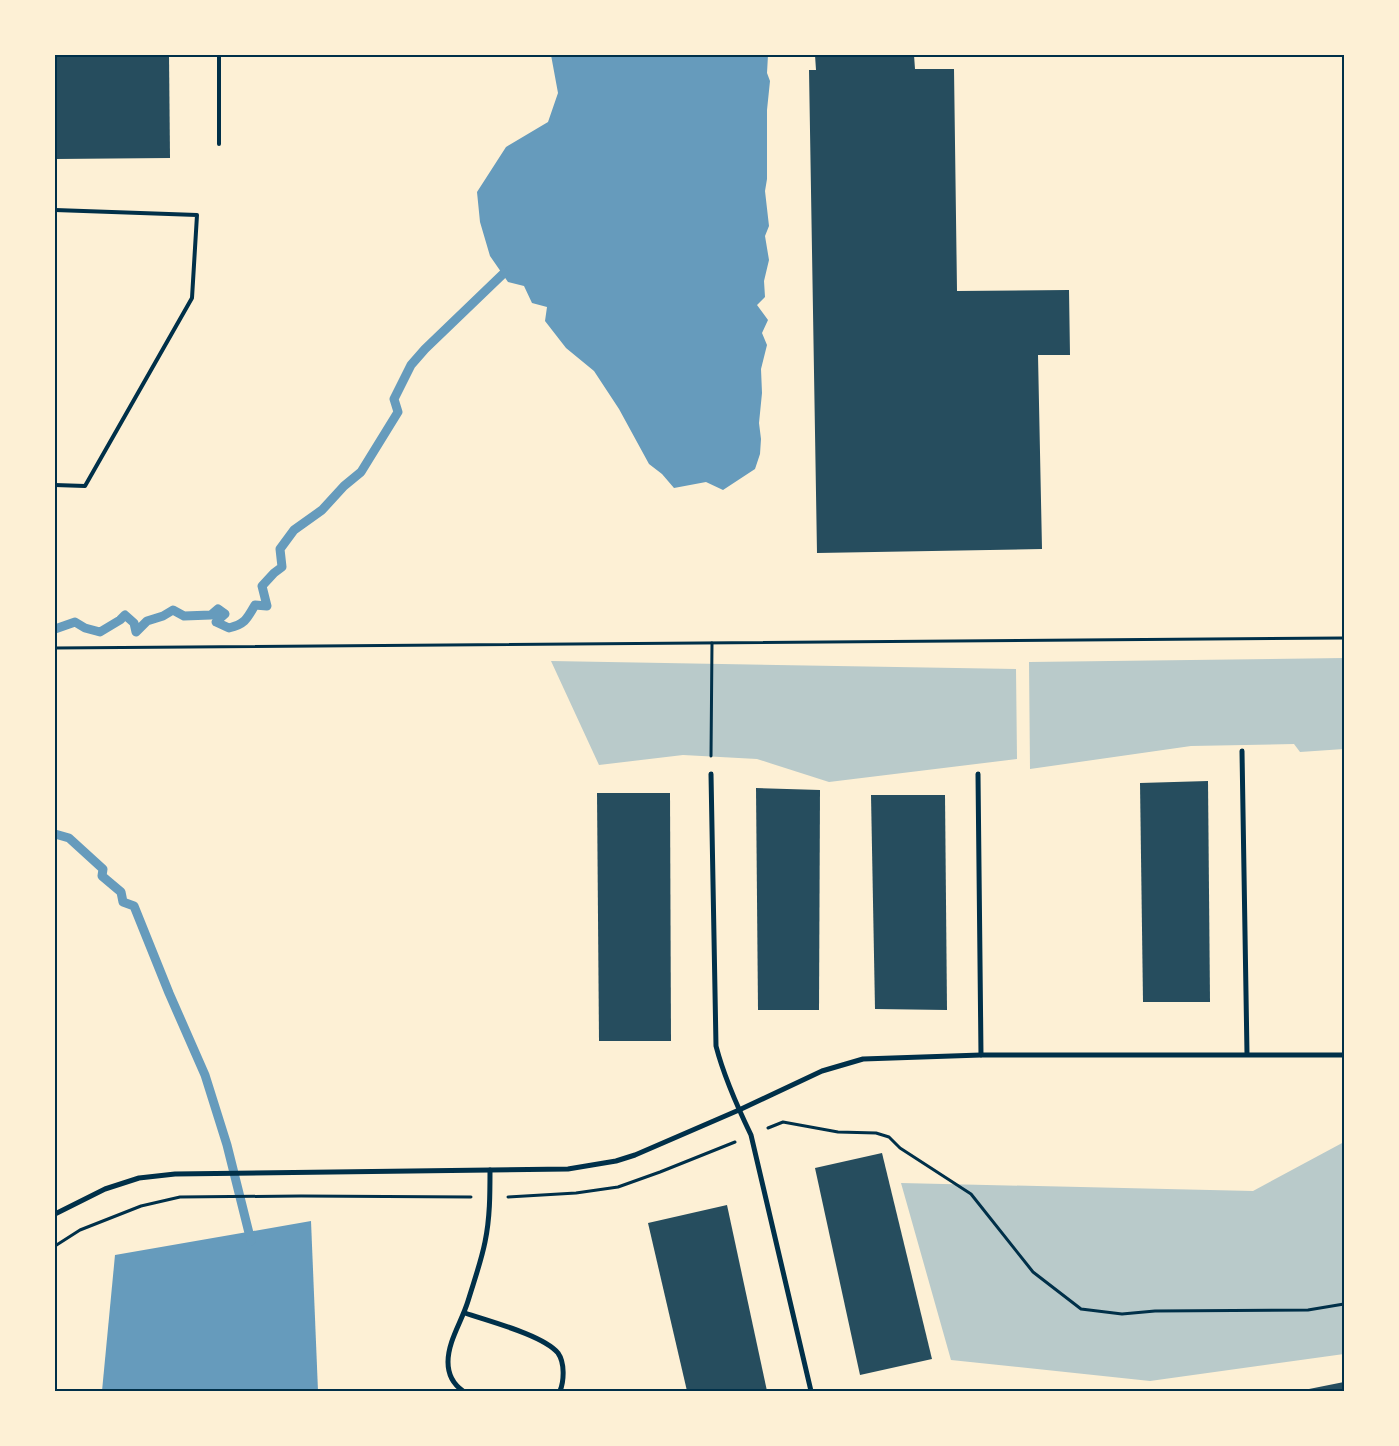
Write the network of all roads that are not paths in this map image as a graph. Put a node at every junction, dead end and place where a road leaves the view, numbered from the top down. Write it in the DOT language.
graph roads {
  1 [pos="219,55"];
  2 [pos="219,144"];
  3 [pos="55,210"];
  4 [pos="55,485"];
  5 [pos="1242,751"];
  6 [pos="711,774"];
  7 [pos="978,774"];
  8 [pos="1247,1054"];
  9 [pos="981,1055"];
  10 [pos="1344,1055"];
  11 [pos="739,1110"];
  12 [pos="490,1170"];
  13 [pos="55,1214"];
  14 [pos="465,1313"];
  15 [pos="463,1391"];
  16 [pos="560,1391"];
  17 [pos="811,1391"];
  1 -- 2 [label="lane"];
  3 -- 4 [label="lane"];
  5 -- 8 [label="street"];
  6 -- 11 [label="street"];
  7 -- 9 [label="street"];
  8 -- 9 [label="street"];
  8 -- 10 [label="street"];
  9 -- 11 [label="street"];
  11 -- 12 [label="street"];
  11 -- 17 [label="street"];
  12 -- 13 [label="street"];
  12 -- 14 [label="street"];
  14 -- 15 [label="street"];
  14 -- 16 [label="street"];
}
